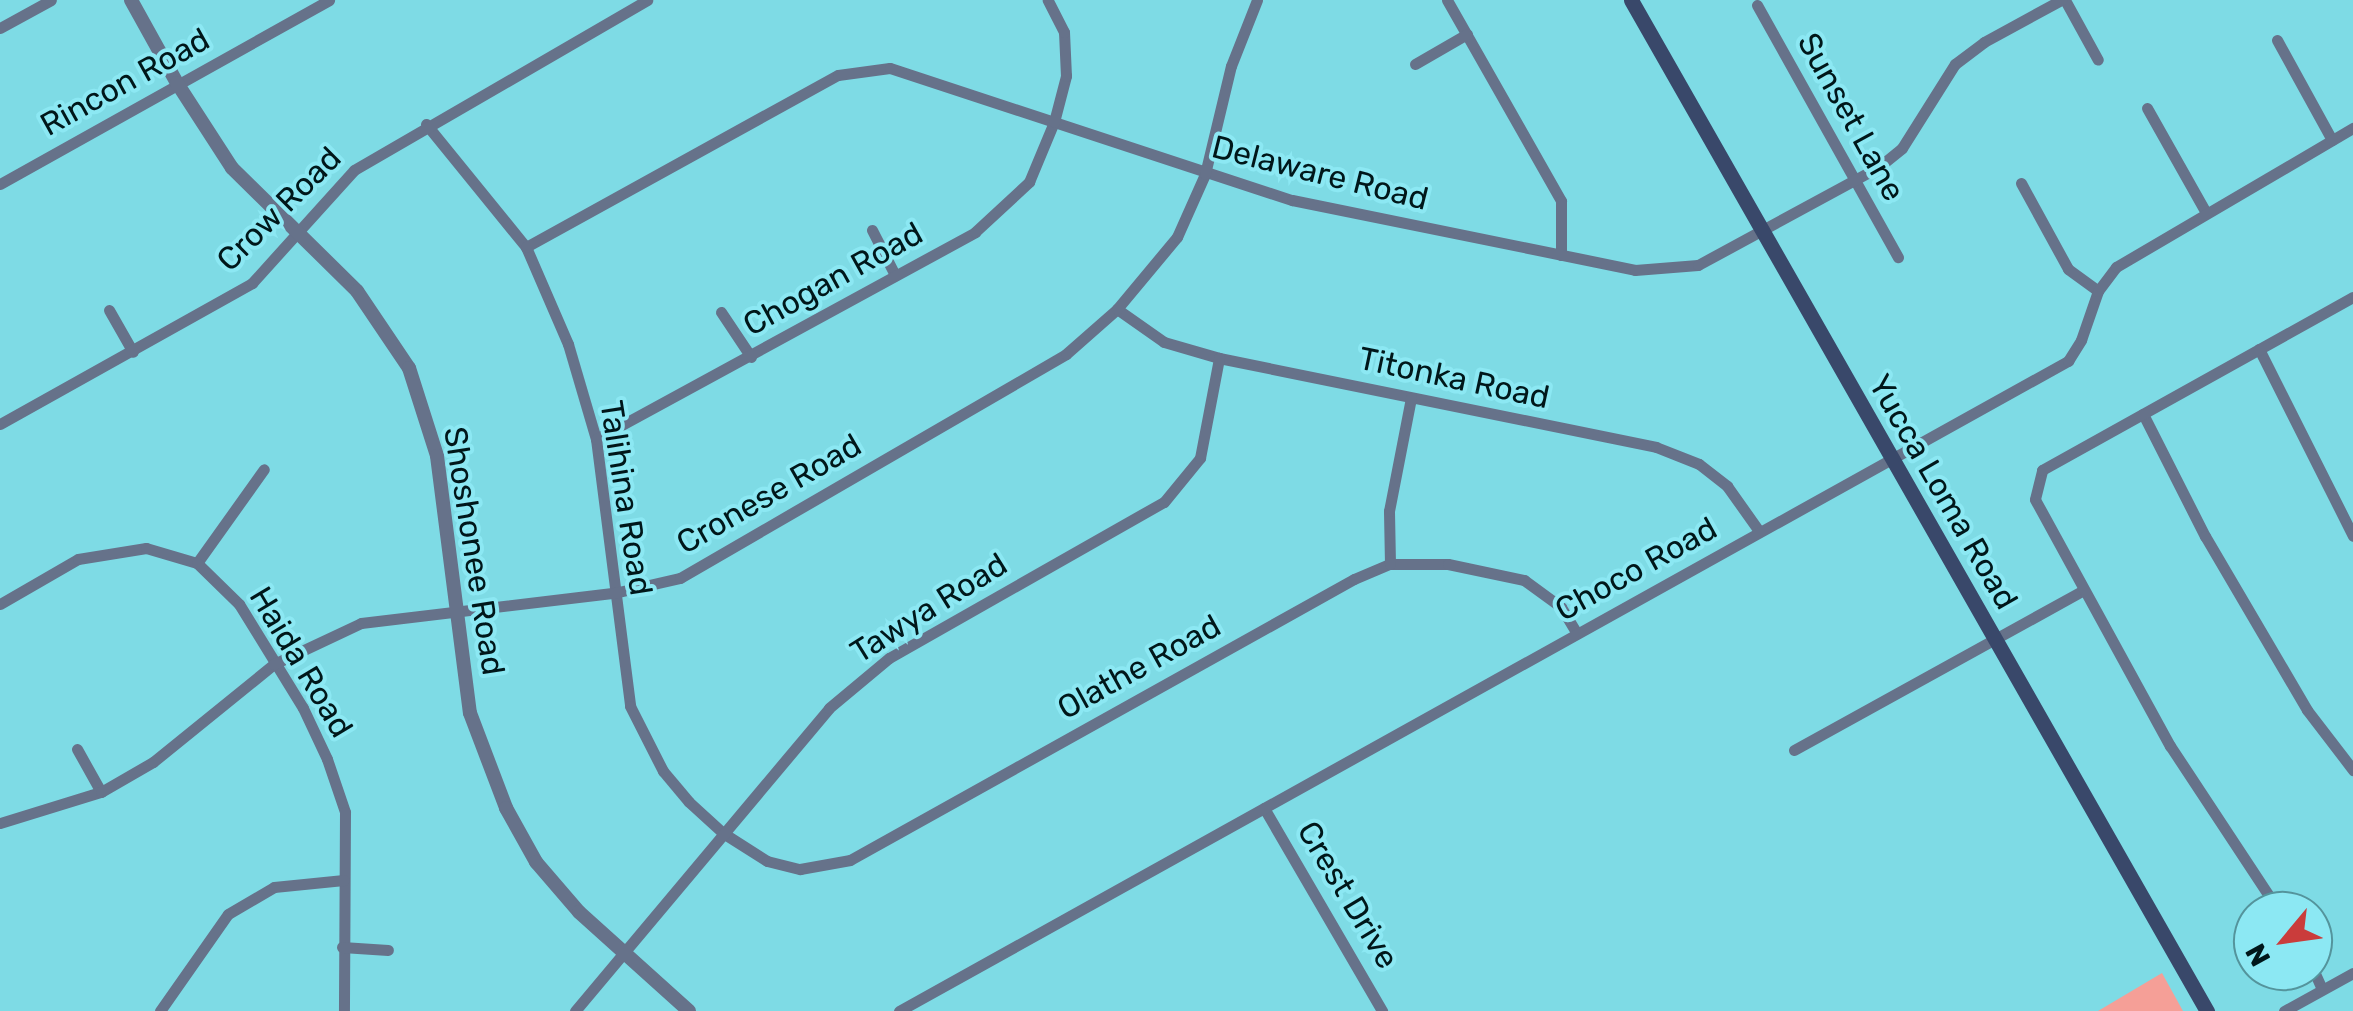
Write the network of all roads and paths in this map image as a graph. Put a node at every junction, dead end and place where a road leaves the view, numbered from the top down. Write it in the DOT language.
graph roads {
  1 [pos="51,0"];
  2 [pos="130,0"];
  3 [pos="329,0"];
  4 [pos="648,0"];
  5 [pos="1048,0"];
  6 [pos="1257,0"];
  7 [pos="1447,0"];
  8 [pos="1632,0"];
  9 [pos="2063,0"];
  10 [pos="1757,5"];
  11 [pos="0,28"];
  12 [pos="1467,34"];
  13 [pos="2277,40"];
  14 [pos="2098,60"];
  15 [pos="1415,64"];
  16 [pos="177,83"];
  17 [pos="2148,108"];
  18 [pos="1054,122"];
  19 [pos="426,124"];
  20 [pos="2353,128"];
  21 [pos="2332,140"];
  22 [pos="1205,174"];
  23 [pos="1855,180"];
  24 [pos="2020,182"];
  25 [pos="0,184"];
  26 [pos="2205,211"];
  27 [pos="872,230"];
  28 [pos="296,232"];
  29 [pos="1764,232"];
  30 [pos="526,247"];
  31 [pos="1561,255"];
  32 [pos="1898,257"];
  33 [pos="895,275"];
  34 [pos="2098,291"];
  35 [pos="2353,297"];
  36 [pos="1117,309"];
  37 [pos="109,310"];
  38 [pos="721,312"];
  39 [pos="2259,350"];
  40 [pos="133,352"];
  41 [pos="750,356"];
  42 [pos="1219,358"];
  43 [pos="1410,398"];
  44 [pos="2142,414"];
  45 [pos="0,424"];
  46 [pos="596,439"];
  47 [pos="1892,458"];
  48 [pos="264,469"];
  49 [pos="1759,532"];
  50 [pos="2353,536"];
  51 [pos="198,563"];
  52 [pos="1390,564"];
  53 [pos="2084,590"];
  54 [pos="614,593"];
  55 [pos="0,604"];
  56 [pos="459,611"];
  57 [pos="1576,634"];
  58 [pos="1996,638"];
  59 [pos="274,664"];
  60 [pos="77,749"];
  61 [pos="1794,750"];
  62 [pos="2353,770"];
  63 [pos="101,792"];
  64 [pos="1264,808"];
  65 [pos="0,823"];
  66 [pos="722,833"];
  67 [pos="344,880"];
  68 [pos="2266,891"];
  69 [pos="342,947"];
  70 [pos="388,950"];
  71 [pos="626,954"];
  72 [pos="2319,991"];
  73 [pos="160,1011"];
  74 [pos="344,1011"];
  75 [pos="575,1011"];
  76 [pos="689,1011"];
  77 [pos="899,1011"];
  78 [pos="1382,1011"];
  79 [pos="2207,1011"];
  80 [pos="2284,1011"];
  1 -- 11 [label="street"];
  2 -- 16 [label="street, Shoshonee Road"];
  3 -- 16 [label="street, Rincon Road"];
  4 -- 19 [label="street, Crow Road"];
  5 -- 18 [label="street, Chogan Road"];
  6 -- 22 [label="street, Cronese Road"];
  7 -- 12 [label="street"];
  8 -- 29 [label="main road, Yucca Loma Road"];
  9 -- 14 [label="street"];
  9 -- 23 [label="street, Delaware Road"];
  10 -- 23 [label="street, Sunset Lane"];
  12 -- 15 [label="street"];
  12 -- 31 [label="street"];
  13 -- 21 [label="street"];
  16 -- 25 [label="street, Rincon Road"];
  16 -- 28 [label="street, Shoshonee Road"];
  17 -- 26 [label="street"];
  18 -- 22 [label="street, Delaware Road"];
  18 -- 30 [label="street, Delaware Road"];
  18 -- 33 [label="street, Chogan Road"];
  19 -- 28 [label="street, Crow Road"];
  19 -- 30 [label="street, Talihina Road"];
  20 -- 21 [label="street, Choco Road"];
  21 -- 26 [label="street, Choco Road"];
  22 -- 31 [label="street, Delaware Road"];
  22 -- 36 [label="street, Cronese Road"];
  23 -- 29 [label="street, Delaware Road"];
  23 -- 32 [label="street, Sunset Lane"];
  24 -- 34 [label="street"];
  26 -- 34 [label="street, Choco Road"];
  27 -- 33 [label="street"];
  28 -- 40 [label="street, Crow Road"];
  28 -- 56 [label="street, Shoshonee Road"];
  29 -- 31 [label="street, Delaware Road"];
  29 -- 47 [label="main road, Yucca Loma Road"];
  30 -- 46 [label="street, Talihina Road"];
  33 -- 41 [label="street, Chogan Road"];
  34 -- 47 [label="street, Choco Road"];
  35 -- 39 [label="street"];
  36 -- 42 [label="street, Titonka Road"];
  36 -- 54 [label="street, Cronese Road"];
  37 -- 40 [label="street"];
  38 -- 41 [label="street"];
  39 -- 44 [label="street"];
  39 -- 50 [label="street"];
  40 -- 45 [label="street, Crow Road"];
  41 -- 46 [label="street, Chogan Road"];
  42 -- 43 [label="street, Titonka Road"];
  42 -- 66 [label="street, Tawya Road"];
  43 -- 49 [label="street, Titonka Road"];
  43 -- 52 [label="street"];
  44 -- 53 [label="street"];
  44 -- 62 [label="street"];
  46 -- 54 [label="street, Talihina Road"];
  47 -- 49 [label="street, Choco Road"];
  47 -- 58 [label="main road, Yucca Loma Road"];
  48 -- 51 [label="street"];
  49 -- 57 [label="street, Choco Road"];
  51 -- 55 [label="street, Haida Road"];
  51 -- 59 [label="street, Haida Road"];
  52 -- 57 [label="street, Olathe Road"];
  52 -- 66 [label="street, Olathe Road"];
  53 -- 58 [label="street"];
  53 -- 68 [label="street"];
  54 -- 56 [label="street, Cronese Road"];
  54 -- 66 [label="street, Talihina Road"];
  56 -- 59 [label="street, Cronese Road"];
  56 -- 71 [label="street, Shoshonee Road"];
  57 -- 64 [label="street, Choco Road"];
  58 -- 61 [label="street"];
  58 -- 79 [label="main road, Yucca Loma Road"];
  59 -- 63 [label="street, Cronese Road"];
  59 -- 67 [label="street, Haida Road"];
  60 -- 63 [label="street"];
  63 -- 65 [label="street, Cronese Road"];
  64 -- 77 [label="street, Choco Road"];
  64 -- 78 [label="street, Crest Drive"];
  66 -- 71 [label="street, Tawya Road"];
  67 -- 69 [label="street, Haida Road"];
  67 -- 73 [label="street"];
  69 -- 70 [label="street"];
  69 -- 74 [label="street, Haida Road"];
  71 -- 75 [label="street, Tawya Road"];
  71 -- 76 [label="street, Shoshonee Road"];
  72 -- 80 [label="street"];
}
